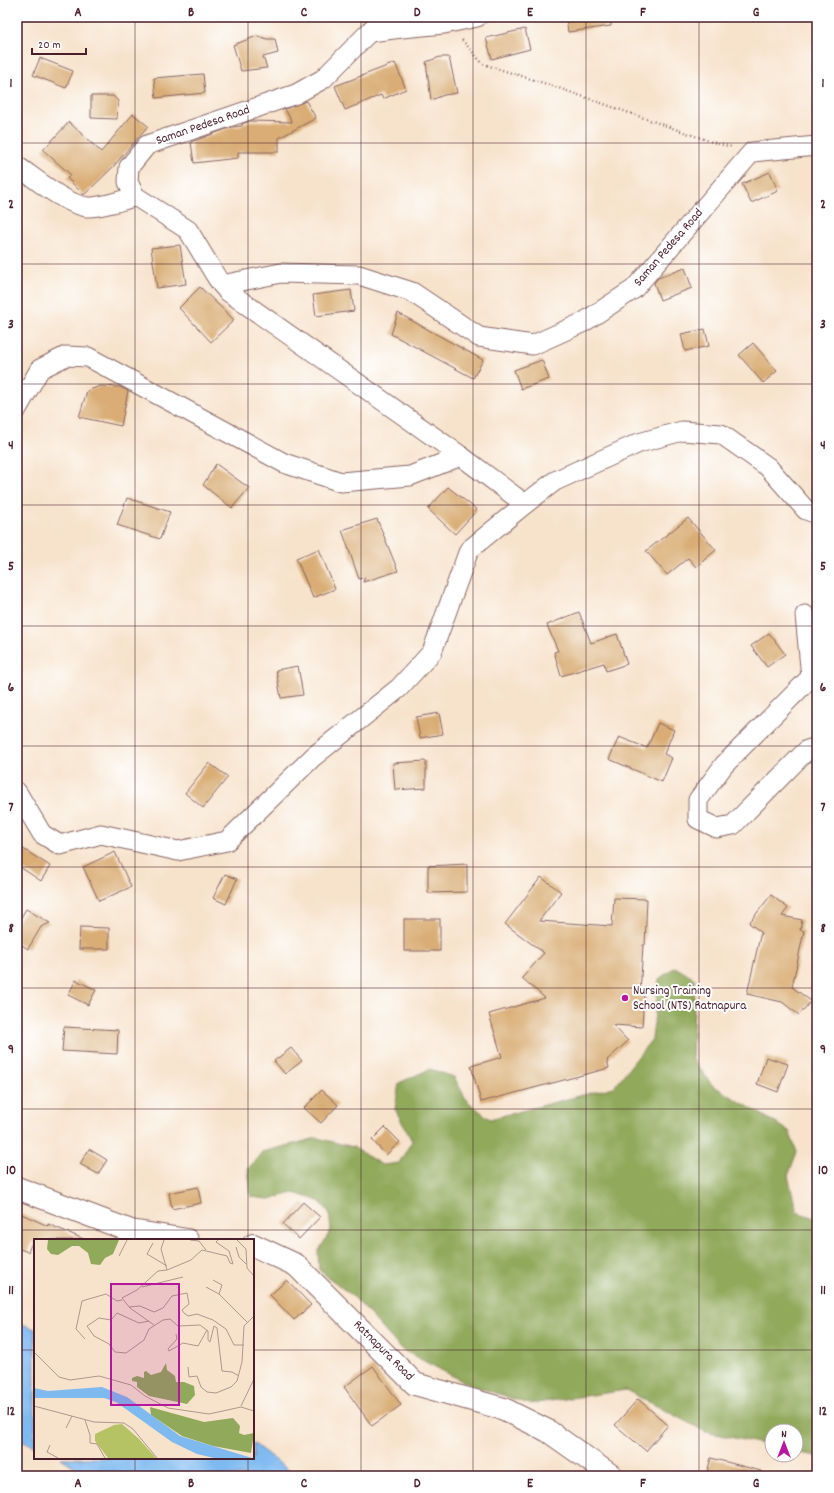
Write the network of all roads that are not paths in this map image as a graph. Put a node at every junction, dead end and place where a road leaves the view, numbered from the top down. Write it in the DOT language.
graph roads {
  1 [pos="384,17"];
  2 [pos="477,17"];
  3 [pos="370,32"];
  4 [pos="817,146"];
  5 [pos="17,166"];
  6 [pos="135,196"];
  7 [pos="222,285"];
  8 [pos="17,409"];
  9 [pos="461,456"];
  10 [pos="525,504"];
  11 [pos="817,514"];
  12 [pos="804,615"];
  13 [pos="817,746"];
  14 [pos="17,792"];
  15 [pos="17,1188"];
  16 [pos="181,1239"];
  17 [pos="254,1245"];
  18 [pos="612,1476"];
  1 -- 3 [label="street, Saman Pedesa Road"];
  2 -- 3 [label="street"];
  3 -- 6 [label="street, Saman Pedesa Road"];
  4 -- 7 [label="street, Saman Pedesa Road"];
  5 -- 6 [label="street"];
  6 -- 7 [label="street"];
  7 -- 9 [label="street"];
  8 -- 9 [label="street"];
  9 -- 10 [label="street"];
  10 -- 11 [label="street"];
  10 -- 14 [label="street"];
  12 -- 13 [label="street"];
  15 -- 16 [label="highway"];
  17 -- 18 [label="highway, Ratnapura Road"];
}
